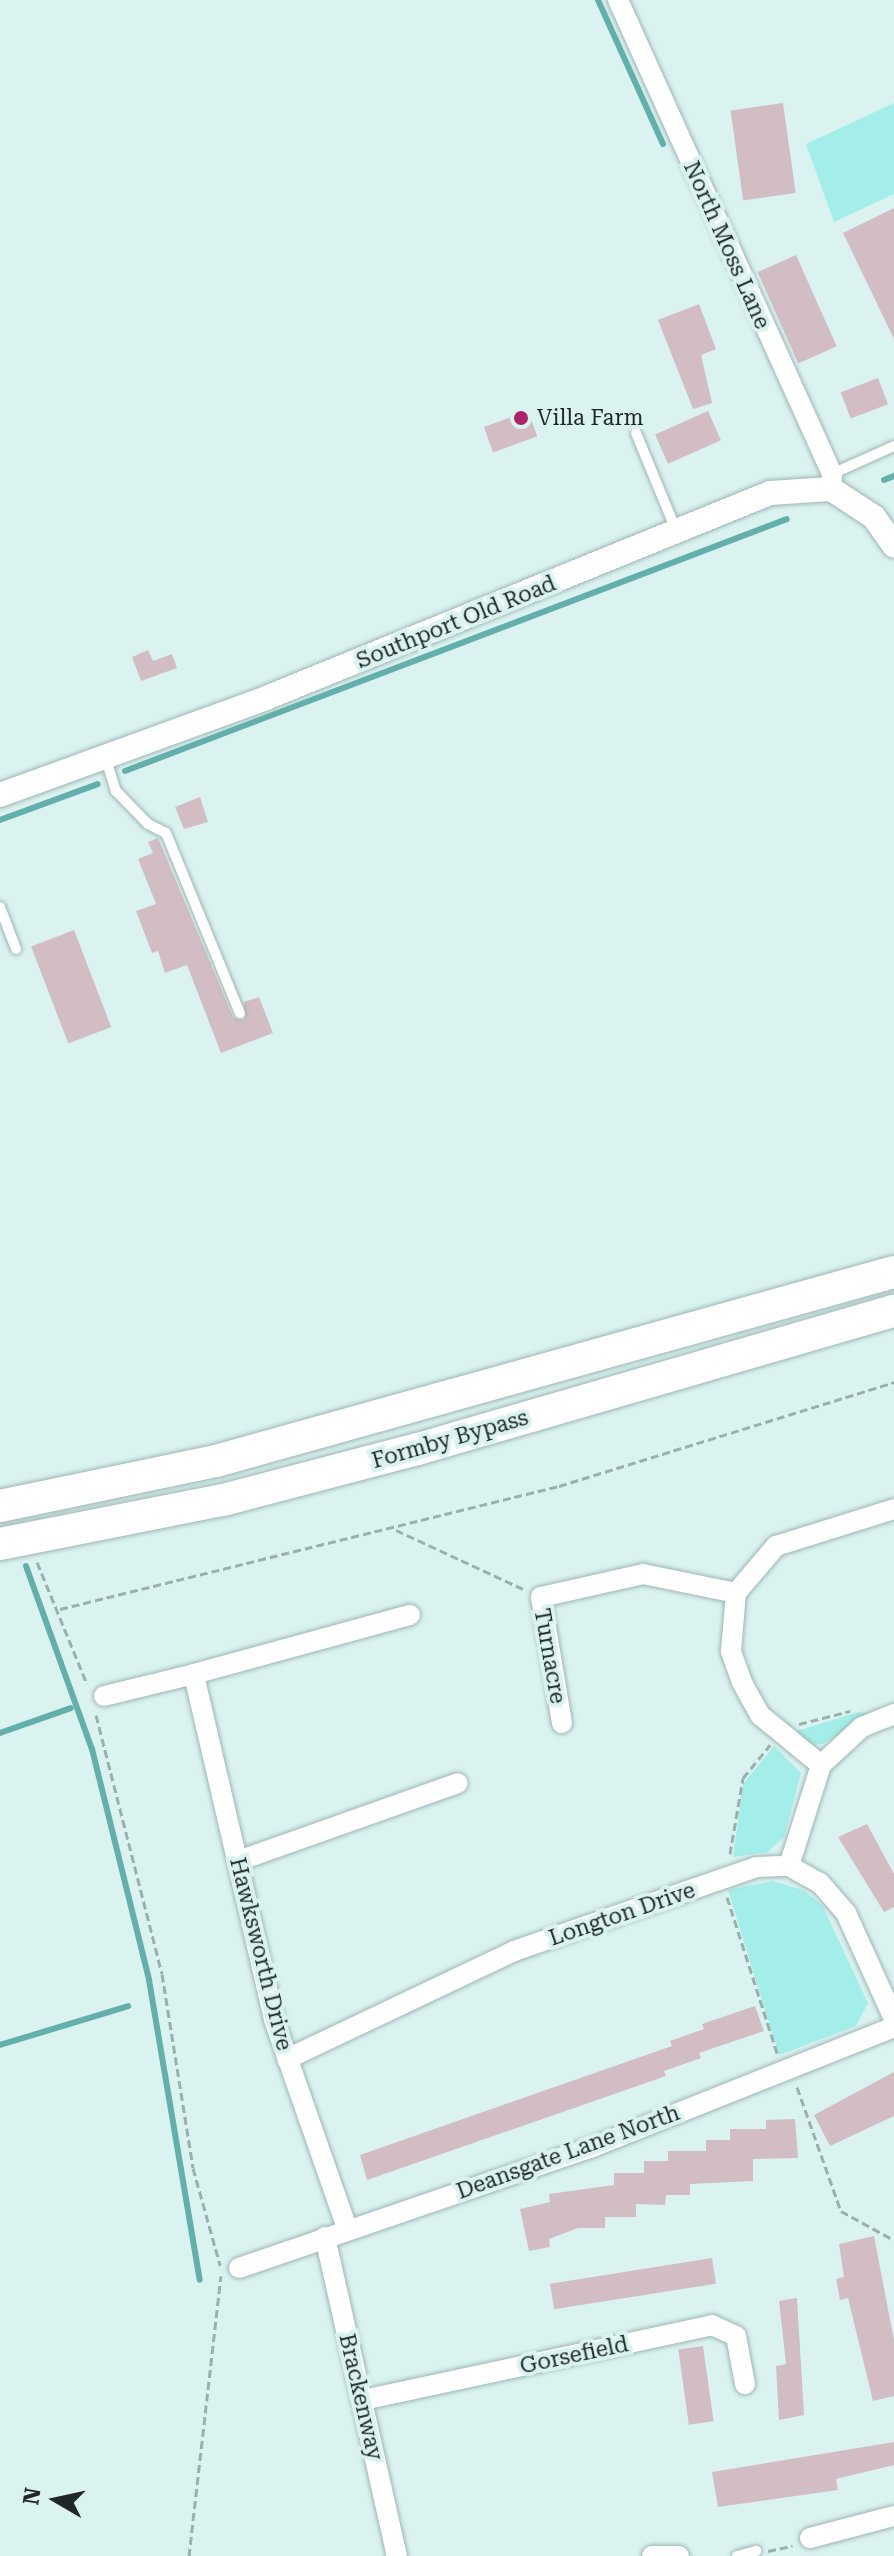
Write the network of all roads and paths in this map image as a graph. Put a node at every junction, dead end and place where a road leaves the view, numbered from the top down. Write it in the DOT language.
graph roads {
  1 [pos="618,0"];
  2 [pos="636,433"];
  3 [pos="894,446"];
  4 [pos="832,481"];
  5 [pos="677,532"];
  6 [pos="894,546"];
  7 [pos="106,759"];
  8 [pos="0,795"];
  9 [pos="0,907"];
  10 [pos="16,949"];
  11 [pos="240,1013"];
  12 [pos="894,1272"];
  13 [pos="894,1311"];
  14 [pos="894,1382"];
  15 [pos="0,1506"];
  16 [pos="894,1509"];
  17 [pos="396,1530"];
  18 [pos="14,1542"];
  19 [pos="736,1593"];
  20 [pos="541,1597"];
  21 [pos="60,1609"];
  22 [pos="410,1615"];
  23 [pos="194,1674"];
  24 [pos="97,1702"];
  25 [pos="894,1714"];
  26 [pos="562,1723"];
  27 [pos="821,1765"];
  28 [pos="458,1783"];
  29 [pos="238,1861"];
  30 [pos="789,1866"];
  31 [pos="894,2019"];
  32 [pos="894,2027"];
  33 [pos="287,2059"];
  34 [pos="794,2079"];
  35 [pos="347,2228"];
  36 [pos="325,2237"];
  37 [pos="894,2240"];
  38 [pos="239,2268"];
  39 [pos="745,2384"];
  40 [pos="363,2400"];
  41 [pos="894,2516"];
  42 [pos="810,2538"];
  43 [pos="756,2551"];
  44 [pos="189,2556"];
  45 [pos="397,2556"];
  46 [pos="652,2556"];
  47 [pos="679,2556"];
  48 [pos="737,2556"];
  1 -- 4 [label="street, North Moss Lane"];
  2 -- 5 [label="lane"];
  3 -- 4 [label="lane"];
  4 -- 5 [label="street, Southport Old Road"];
  4 -- 6 [label="street"];
  5 -- 7 [label="street, Southport Old Road"];
  7 -- 8 [label="street, Southport Old Road"];
  7 -- 11 [label="lane"];
  9 -- 10 [label="lane"];
  12 -- 15 [label="highway, Formby Bypass"];
  13 -- 18 [label="highway, Formby Bypass"];
  14 -- 17 [label="path"];
  16 -- 19 [label="street"];
  17 -- 20 [label="path"];
  17 -- 21 [label="path"];
  18 -- 21 [label="path"];
  19 -- 20 [label="street, Turnacre"];
  19 -- 27 [label="street"];
  20 -- 26 [label="street, Turnacre"];
  21 -- 24 [label="path"];
  22 -- 23 [label="street"];
  23 -- 24 [label="street"];
  23 -- 29 [label="street, Hawksworth Drive"];
  24 -- 44 [label="path"];
  25 -- 27 [label="street"];
  27 -- 30 [label="street"];
  28 -- 29 [label="street"];
  29 -- 33 [label="street, Hawksworth Drive"];
  30 -- 31 [label="street"];
  30 -- 33 [label="street, Longton Drive"];
  32 -- 35 [label="street, Deansgate Lane North"];
  33 -- 35 [label="street, Hawksworth Drive"];
  34 -- 37 [label="path"];
  35 -- 36 [label="street, Deansgate Lane North"];
  36 -- 38 [label="street, Deansgate Lane North"];
  36 -- 40 [label="street, Brackenway"];
  39 -- 40 [label="street, Gorsefield"];
  40 -- 45 [label="street, Brackenway"];
  41 -- 42 [label="street"];
  42 -- 43 [label="path"];
  43 -- 48 [label="lane"];
  46 -- 47 [label="street"];
}
